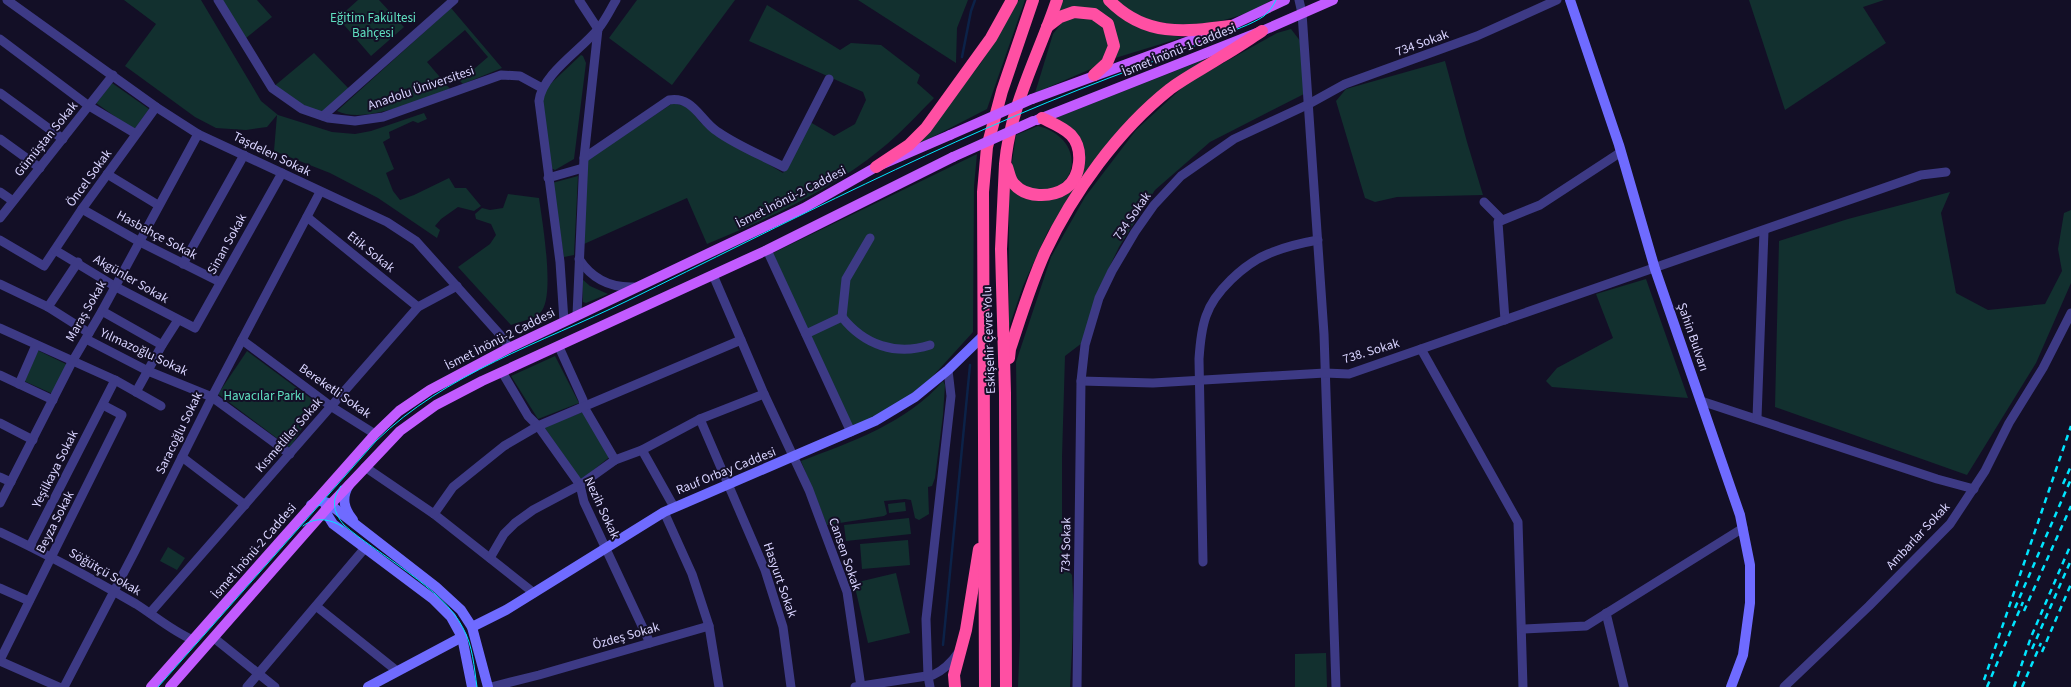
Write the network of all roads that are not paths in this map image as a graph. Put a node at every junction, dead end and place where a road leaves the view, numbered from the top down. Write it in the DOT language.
graph roads {
  1 [pos="7,0"];
  2 [pos="218,0"];
  3 [pos="454,0"];
  4 [pos="579,0"];
  5 [pos="616,0"];
  6 [pos="1012,0"];
  7 [pos="1033,0"];
  8 [pos="1057,0"];
  9 [pos="1109,0"];
  10 [pos="1285,0"];
  11 [pos="1299,0"];
  12 [pos="1333,0"];
  13 [pos="1557,0"];
  14 [pos="1570,0"];
  15 [pos="1302,13"];
  16 [pos="1230,26"];
  17 [pos="1046,28"];
  18 [pos="598,29"];
  19 [pos="1262,31"];
  20 [pos="0,38"];
  21 [pos="113,75"];
  22 [pos="1094,75"];
  23 [pos="829,79"];
  24 [pos="542,88"];
  25 [pos="0,93"];
  26 [pos="1307,105"];
  27 [pos="89,106"];
  28 [pos="156,107"];
  29 [pos="323,116"];
  30 [pos="1037,120"];
  31 [pos="136,134"];
  32 [pos="198,134"];
  33 [pos="950,135"];
  34 [pos="0,139"];
  35 [pos="63,139"];
  36 [pos="1621,152"];
  37 [pos="244,155"];
  38 [pos="953,157"];
  39 [pos="584,158"];
  40 [pos="1005,164"];
  41 [pos="876,167"];
  42 [pos="40,168"];
  43 [pos="584,168"];
  44 [pos="1946,172"];
  45 [pos="282,173"];
  46 [pos="107,174"];
  47 [pos="548,178"];
  48 [pos="0,192"];
  49 [pos="320,192"];
  50 [pos="13,201"];
  51 [pos="1484,202"];
  52 [pos="158,205"];
  53 [pos="82,209"];
  54 [pos="307,217"];
  55 [pos="0,218"];
  56 [pos="1502,220"];
  57 [pos="1764,231"];
  58 [pos="870,238"];
  59 [pos="0,240"];
  60 [pos="1318,240"];
  61 [pos="140,242"];
  62 [pos="55,250"];
  63 [pos="767,250"];
  64 [pos="579,259"];
  65 [pos="78,262"];
  66 [pos="183,264"];
  67 [pos="1655,269"];
  68 [pos="713,275"];
  69 [pos="220,282"];
  70 [pos="0,284"];
  71 [pos="457,286"];
  72 [pos="116,287"];
  73 [pos="634,287"];
  74 [pos="48,307"];
  75 [pos="418,307"];
  76 [pos="102,310"];
  77 [pos="2071,313"];
  78 [pos="577,315"];
  79 [pos="842,317"];
  80 [pos="178,320"];
  81 [pos="1505,320"];
  82 [pos="564,321"];
  83 [pos="0,328"];
  84 [pos="195,328"];
  85 [pos="806,334"];
  86 [pos="984,335"];
  87 [pos="88,336"];
  88 [pos="242,340"];
  89 [pos="741,340"];
  90 [pos="36,345"];
  91 [pos="162,345"];
  92 [pos="930,345"];
  93 [pos="559,347"];
  94 [pos="508,348"];
  95 [pos="1421,349"];
  96 [pos="72,362"];
  97 [pos="948,370"];
  98 [pos="148,371"];
  99 [pos="502,372"];
  100 [pos="1325,373"];
  101 [pos="0,375"];
  102 [pos="115,380"];
  103 [pos="1081,381"];
  104 [pos="1199,381"];
  105 [pos="19,384"];
  106 [pos="136,392"];
  107 [pos="1005,393"];
  108 [pos="764,394"];
  109 [pos="212,397"];
  110 [pos="53,400"];
  111 [pos="1701,401"];
  112 [pos="103,405"];
  113 [pos="161,406"];
  114 [pos="332,407"];
  115 [pos="584,407"];
  116 [pos="1757,418"];
  117 [pos="700,419"];
  118 [pos="0,424"];
  119 [pos="538,426"];
  120 [pos="851,432"];
  121 [pos="375,434"];
  122 [pos="33,440"];
  123 [pos="642,450"];
  124 [pos="290,454"];
  125 [pos="182,457"];
  126 [pos="794,458"];
  127 [pos="615,460"];
  128 [pos="365,466"];
  129 [pos="0,477"];
  130 [pos="11,482"];
  131 [pos="351,482"];
  132 [pos="329,484"];
  133 [pos="580,486"];
  134 [pos="728,486"];
  135 [pos="1974,489"];
  136 [pos="0,504"];
  137 [pos="245,505"];
  138 [pos="312,505"];
  139 [pos="327,505"];
  140 [pos="674,507"];
  141 [pos="664,512"];
  142 [pos="434,514"];
  143 [pos="337,526"];
  144 [pos="310,527"];
  145 [pos="1743,528"];
  146 [pos="0,532"];
  147 [pos="984,532"];
  148 [pos="365,533"];
  149 [pos="30,546"];
  150 [pos="365,548"];
  151 [pos="606,548"];
  152 [pos="52,557"];
  153 [pos="490,558"];
  154 [pos="1203,562"];
  155 [pos="0,588"];
  156 [pos="114,592"];
  157 [pos="534,593"];
  158 [pos="30,601"];
  159 [pos="316,606"];
  160 [pos="150,613"];
  161 [pos="1606,613"];
  162 [pos="709,626"];
  163 [pos="472,627"];
  164 [pos="1522,629"];
  165 [pos="462,637"];
  166 [pos="214,638"];
  167 [pos="193,640"];
  168 [pos="650,643"];
  169 [pos="962,646"];
  170 [pos="0,661"];
  171 [pos="397,670"];
  172 [pos="258,674"];
  173 [pos="928,676"];
  174 [pos="59,687"];
  175 [pos="64,687"];
  176 [pos="151,687"];
  177 [pos="170,687"];
  178 [pos="246,687"];
  179 [pos="275,687"];
  180 [pos="368,687"];
  181 [pos="472,687"];
  182 [pos="489,687"];
  183 [pos="719,687"];
  184 [pos="791,687"];
  185 [pos="859,687"];
  186 [pos="930,687"];
  187 [pos="955,687"];
  188 [pos="985,687"];
  189 [pos="1006,687"];
  190 [pos="1077,687"];
  191 [pos="1336,687"];
  192 [pos="1523,687"];
  193 [pos="1624,687"];
  194 [pos="1731,687"];
  195 [pos="1784,687"];
  1 -- 21 [label="street, Taşdelen Sokak"];
  2 -- 29 [label="street, Anadolu Üniversitesi"];
  3 -- 29 [label="street"];
  4 -- 18 [label="street"];
  5 -- 18 [label="street"];
  6 -- 41 [label="highway"];
  7 -- 86 [label="highway, Eskişehir Çevre Yolu"];
  8 -- 17 [label="highway, Eskişehir Çevre Yolu"];
  9 -- 16 [label="highway"];
  10 -- 16 [label="main road, İsmet İnönü-1 Caddesi"];
  11 -- 15 [label="street"];
  12 -- 15 [label="main road, İsmet İnönü-1 Caddesi"];
  13 -- 26 [label="street, 734 Sokak"];
  14 -- 36 [label="street, Şahin Bulvarı"];
  15 -- 19 [label="main road, İsmet İnönü-1 Caddesi"];
  15 -- 26 [label="street"];
  16 -- 22 [label="main road, İsmet İnönü-1 Caddesi"];
  17 -- 22 [label="highway"];
  17 -- 40 [label="highway, Eskişehir Çevre Yolu"];
  18 -- 24 [label="street"];
  18 -- 39 [label="street"];
  19 -- 30 [label="main road, İsmet İnönü-1 Caddesi"];
  19 -- 107 [label="highway"];
  20 -- 27 [label="street"];
  21 -- 27 [label="street, Gümüştan Sokak"];
  21 -- 28 [label="street, Taşdelen Sokak"];
  22 -- 33 [label="main road, İsmet İnönü-1 Caddesi, bridge"];
  23 -- 39 [label="street"];
  24 -- 29 [label="street, Anadolu Üniversitesi"];
  24 -- 47 [label="street"];
  25 -- 35 [label="street"];
  26 -- 60 [label="street"];
  26 -- 103 [label="street, 734 Sokak"];
  27 -- 31 [label="street"];
  27 -- 35 [label="street, Gümüştan Sokak"];
  28 -- 31 [label="street, Öncel Sokak"];
  28 -- 32 [label="street, Taşdelen Sokak"];
  30 -- 38 [label="main road, İsmet İnönü-1 Caddesi, bridge"];
  30 -- 40 [label="highway"];
  31 -- 46 [label="street, Öncel Sokak"];
  32 -- 37 [label="street, Taşdelen Sokak"];
  32 -- 52 [label="street, Maraş Sokak"];
  33 -- 41 [label="main road, İsmet İnönü-2 Caddesi"];
  34 -- 42 [label="street"];
  35 -- 42 [label="street, Gümüştan Sokak"];
  36 -- 56 [label="street"];
  36 -- 67 [label="street, Şahin Bulvarı"];
  37 -- 45 [label="street, Taşdelen Sokak"];
  37 -- 66 [label="street"];
  38 -- 63 [label="main road, İsmet İnönü-2 Caddesi"];
  39 -- 43 [label="street"];
  40 -- 107 [label="highway, Eskişehir Çevre Yolu"];
  41 -- 73 [label="main road, İsmet İnönü-2 Caddesi"];
  42 -- 50 [label="street, Gümüştan Sokak"];
  43 -- 47 [label="street"];
  43 -- 64 [label="street"];
  44 -- 57 [label="street, 738. Sokak"];
  45 -- 49 [label="street, Taşdelen Sokak"];
  45 -- 69 [label="street, Sinan Sokak"];
  46 -- 52 [label="street"];
  46 -- 53 [label="street, Öncel Sokak"];
  47 -- 82 [label="street"];
  48 -- 50 [label="street"];
  49 -- 54 [label="street, Saracoğlu Sokak"];
  49 -- 71 [label="street, Taşdelen Sokak"];
  50 -- 55 [label="street, Gümüştan Sokak"];
  51 -- 56 [label="street"];
  52 -- 61 [label="street, Maraş Sokak"];
  53 -- 61 [label="street, Hasbahçe Sokak"];
  53 -- 62 [label="street, Öncel Sokak"];
  54 -- 75 [label="street, Etik Sokak"];
  54 -- 88 [label="street, Saracoğlu Sokak"];
  56 -- 81 [label="street"];
  57 -- 67 [label="street, 738. Sokak"];
  57 -- 116 [label="street"];
  58 -- 79 [label="street"];
  59 -- 62 [label="street, Öncel Sokak"];
  60 -- 100 [label="street"];
  60 -- 104 [label="street"];
  61 -- 66 [label="street, Hasbahçe Sokak"];
  61 -- 72 [label="street, Maraş Sokak"];
  62 -- 65 [label="street, Akgünler Sokak"];
  63 -- 68 [label="main road, İsmet İnönü-2 Caddesi"];
  63 -- 85 [label="street"];
  64 -- 73 [label="street"];
  64 -- 78 [label="street"];
  65 -- 72 [label="street, Akgünler Sokak"];
  65 -- 74 [label="street"];
  66 -- 69 [label="street, Hasbahçe Sokak"];
  67 -- 81 [label="street, 738. Sokak"];
  67 -- 111 [label="street, Şahin Bulvarı"];
  68 -- 89 [label="street, Cansen Sokak"];
  68 -- 93 [label="main road, İsmet İnönü-2 Caddesi"];
  69 -- 84 [label="street, Sinan Sokak"];
  70 -- 74 [label="street, Yılmazoğlu Sokak"];
  71 -- 75 [label="street, Kısmetliler Sokak"];
  71 -- 94 [label="street, Taşdelen Sokak"];
  72 -- 76 [label="street, Maraş Sokak"];
  72 -- 80 [label="street, Akgünler Sokak"];
  73 -- 78 [label="main road, İsmet İnönü-2 Caddesi"];
  74 -- 87 [label="street, Yılmazoğlu Sokak"];
  75 -- 114 [label="street, Kısmetliler Sokak"];
  76 -- 87 [label="street, Maraş Sokak"];
  76 -- 91 [label="street"];
  77 -- 135 [label="street, Ambarlar Sokak"];
  78 -- 82 [label="main road, İsmet İnönü-2 Caddesi"];
  79 -- 85 [label="street"];
  79 -- 92 [label="street"];
  80 -- 84 [label="street, Akgünler Sokak"];
  80 -- 91 [label="street"];
  81 -- 95 [label="street, 738. Sokak"];
  82 -- 94 [label="main road, İsmet İnönü-2 Caddesi"];
  83 -- 90 [label="street"];
  85 -- 120 [label="street"];
  86 -- 97 [label="street, Rauf Orbay Caddesi"];
  86 -- 147 [label="highway, Eskişehir Çevre Yolu"];
  87 -- 96 [label="street, Maraş Sokak"];
  87 -- 98 [label="street, Yılmazoğlu Sokak"];
  88 -- 109 [label="street, Saracoğlu Sokak"];
  88 -- 114 [label="street, Bereketli Sokak"];
  89 -- 108 [label="street, Cansen Sokak"];
  89 -- 115 [label="street"];
  90 -- 96 [label="street"];
  90 -- 105 [label="street"];
  91 -- 98 [label="street"];
  93 -- 99 [label="main road, İsmet İnönü-2 Caddesi"];
  93 -- 115 [label="street"];
  94 -- 121 [label="main road, İsmet İnönü-2 Caddesi"];
  95 -- 100 [label="street, 738. Sokak"];
  95 -- 164 [label="street"];
  96 -- 102 [label="street"];
  96 -- 110 [label="street, Maraş Sokak"];
  97 -- 120 [label="street, Rauf Orbay Caddesi"];
  97 -- 173 [label="street"];
  98 -- 106 [label="street"];
  98 -- 109 [label="street, Yılmazoğlu Sokak"];
  99 -- 119 [label="street, Nezih Sokak"];
  99 -- 128 [label="main road, İsmet İnönü-2 Caddesi"];
  100 -- 104 [label="street, 738. Sokak"];
  100 -- 191 [label="street"];
  101 -- 105 [label="street"];
  102 -- 106 [label="street"];
  102 -- 112 [label="street, Yeşilkaya Sokak"];
  103 -- 104 [label="street, 738. Sokak"];
  103 -- 190 [label="street, 734 Sokak"];
  104 -- 154 [label="street"];
  105 -- 110 [label="street"];
  106 -- 113 [label="street"];
  107 -- 189 [label="highway, Eskişehir Çevre Yolu"];
  108 -- 117 [label="street"];
  108 -- 126 [label="street, Cansen Sokak"];
  109 -- 124 [label="street, Yılmazoğlu Sokak"];
  109 -- 125 [label="street, Saracoğlu Sokak"];
  110 -- 122 [label="street, Maraş Sokak"];
  111 -- 116 [label="street"];
  111 -- 145 [label="street, Şahin Bulvarı"];
  112 -- 149 [label="street, Yeşilkaya Sokak"];
  112 -- 152 [label="street, Beyza Sokak"];
  114 -- 121 [label="street, Bereketli Sokak"];
  114 -- 124 [label="street, Kısmetliler Sokak"];
  115 -- 119 [label="street"];
  115 -- 127 [label="street"];
  116 -- 135 [label="street"];
  117 -- 123 [label="street"];
  117 -- 134 [label="street, Hasyurt Sokak"];
  118 -- 122 [label="street"];
  119 -- 133 [label="street, Nezih Sokak"];
  119 -- 142 [label="street"];
  120 -- 126 [label="street, Rauf Orbay Caddesi"];
  121 -- 132 [label="main road, İsmet İnönü-2 Caddesi"];
  122 -- 130 [label="street, Maraş Sokak"];
  123 -- 127 [label="street"];
  123 -- 140 [label="street"];
  124 -- 137 [label="street, Kısmetliler Sokak"];
  125 -- 137 [label="street"];
  125 -- 156 [label="street, Saracoğlu Sokak"];
  126 -- 134 [label="street, Rauf Orbay Caddesi"];
  126 -- 185 [label="street, Cansen Sokak"];
  127 -- 133 [label="street"];
  128 -- 131 [label="main road, İsmet İnönü-2 Caddesi"];
  128 -- 142 [label="street"];
  129 -- 130 [label="street"];
  130 -- 136 [label="street, Maraş Sokak"];
  131 -- 139 [label="main road, İsmet İnönü-2 Caddesi"];
  131 -- 148 [label="street"];
  132 -- 138 [label="main road, İsmet İnönü-2 Caddesi"];
  132 -- 139 [label="street"];
  133 -- 151 [label="street, Nezih Sokak"];
  133 -- 153 [label="street"];
  134 -- 140 [label="street, Rauf Orbay Caddesi"];
  134 -- 184 [label="street, Hasyurt Sokak"];
  135 -- 195 [label="street, Ambarlar Sokak"];
  137 -- 160 [label="street, Kısmetliler Sokak"];
  138 -- 139 [label="street"];
  138 -- 167 [label="main road, İsmet İnönü-2 Caddesi"];
  139 -- 143 [label="street"];
  139 -- 144 [label="main road, İsmet İnönü-2 Caddesi"];
  139 -- 148 [label="street"];
  140 -- 141 [label="street, Rauf Orbay Caddesi"];
  141 -- 151 [label="street, Rauf Orbay Caddesi"];
  141 -- 162 [label="street"];
  142 -- 153 [label="street"];
  143 -- 144 [label="street"];
  143 -- 150 [label="street"];
  144 -- 166 [label="main road, İsmet İnönü-2 Caddesi"];
  145 -- 161 [label="street"];
  145 -- 194 [label="street, Şahin Bulvarı"];
  146 -- 149 [label="street, Söğütçü Sokak"];
  147 -- 169 [label="highway"];
  147 -- 188 [label="highway, Eskişehir Çevre Yolu"];
  148 -- 163 [label="street"];
  149 -- 152 [label="street, Söğütçü Sokak"];
  150 -- 159 [label="street"];
  150 -- 165 [label="street"];
  151 -- 157 [label="street, Rauf Orbay Caddesi"];
  151 -- 168 [label="street, Nezih Sokak"];
  152 -- 156 [label="street, Söğütçü Sokak"];
  152 -- 158 [label="street, Beyza Sokak"];
  153 -- 157 [label="street"];
  155 -- 158 [label="street"];
  156 -- 160 [label="street, Söğütçü Sokak"];
  156 -- 175 [label="street, Saracoğlu Sokak"];
  157 -- 163 [label="street, Rauf Orbay Caddesi"];
  158 -- 170 [label="street, Beyza Sokak"];
  159 -- 171 [label="street"];
  159 -- 172 [label="street"];
  160 -- 167 [label="street, Söğütçü Sokak"];
  161 -- 164 [label="street"];
  161 -- 193 [label="street"];
  162 -- 168 [label="street, Özdeş Sokak"];
  162 -- 183 [label="street"];
  163 -- 182 [label="street"];
  164 -- 192 [label="street"];
  165 -- 171 [label="street"];
  165 -- 181 [label="street"];
  166 -- 172 [label="street"];
  166 -- 177 [label="main road, İsmet İnönü-2 Caddesi"];
  167 -- 176 [label="main road, İsmet İnönü-2 Caddesi"];
  168 -- 182 [label="street, Özdeş Sokak"];
  169 -- 173 [label="street"];
  169 -- 187 [label="highway"];
  170 -- 174 [label="street"];
  171 -- 180 [label="street"];
  172 -- 178 [label="street"];
  172 -- 179 [label="street"];
  173 -- 185 [label="street"];
  173 -- 186 [label="street"];
}
